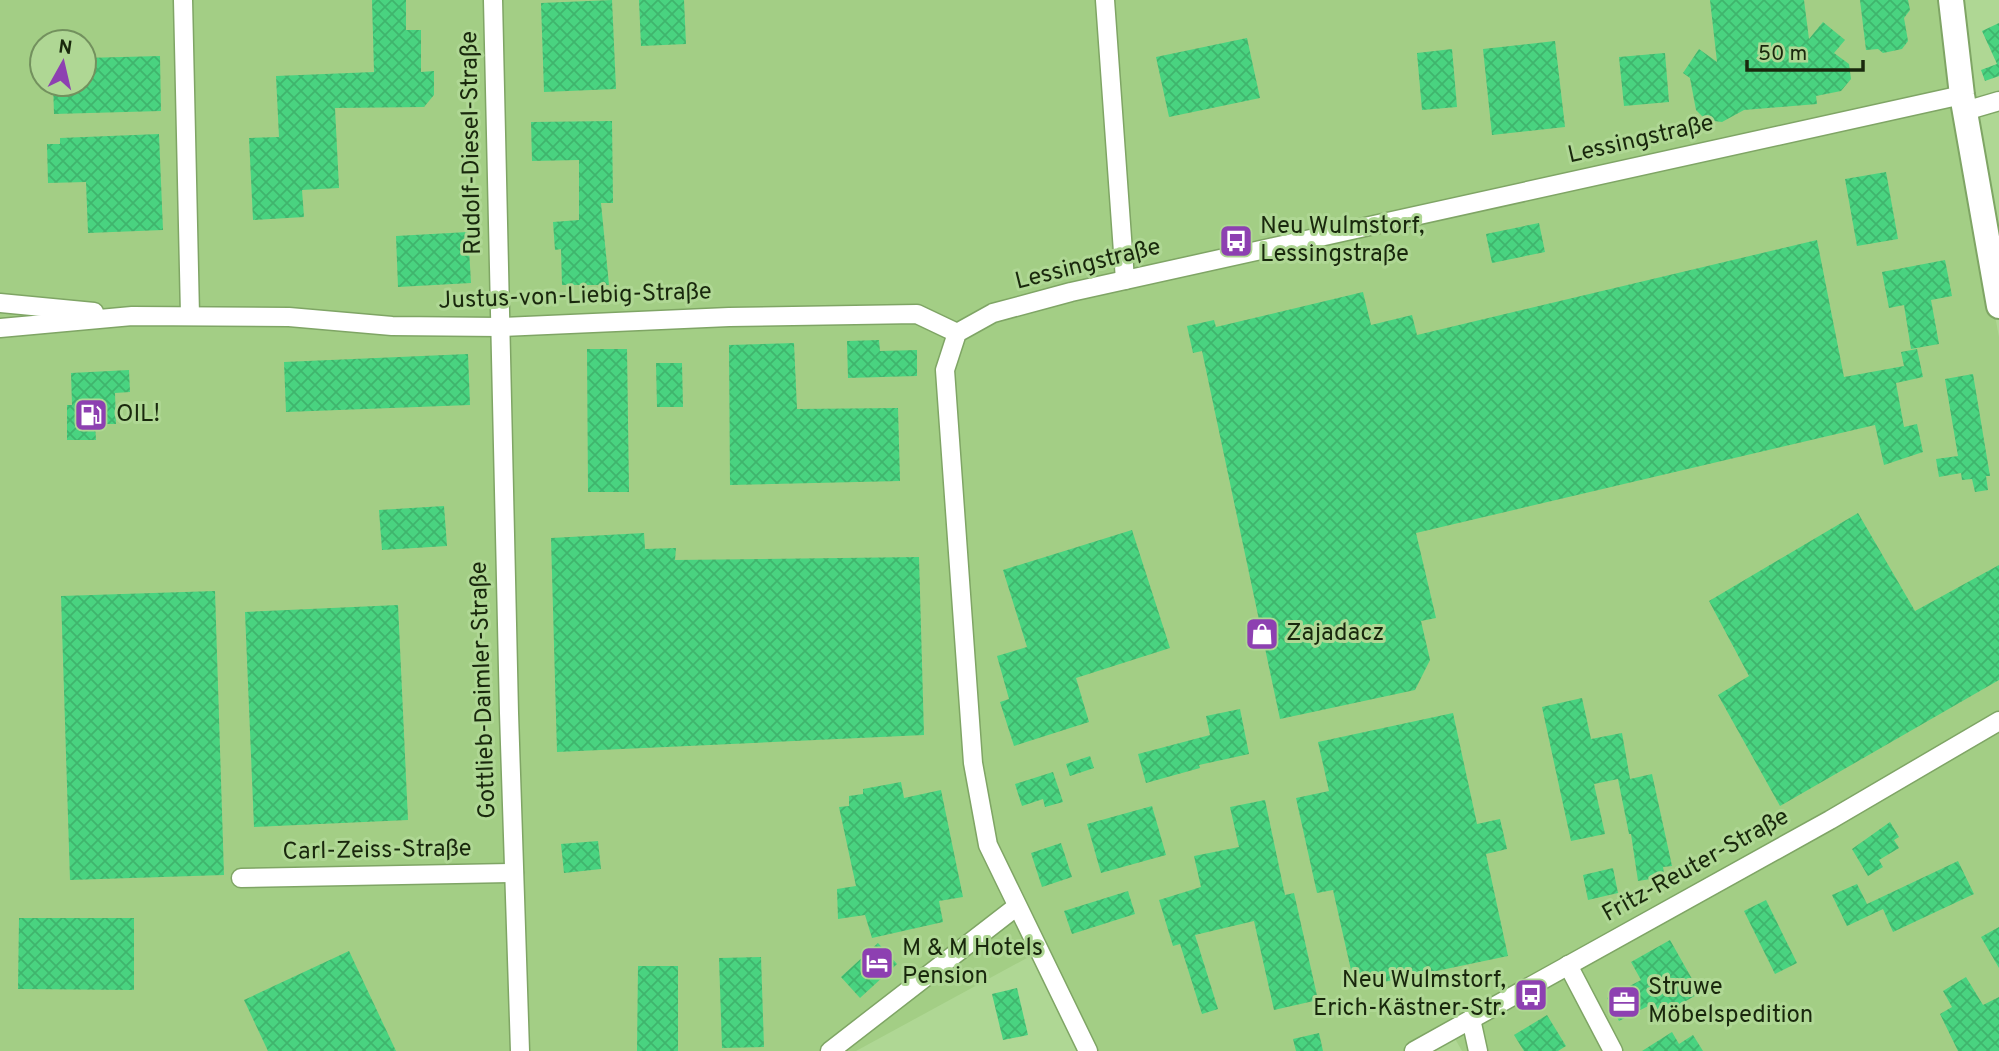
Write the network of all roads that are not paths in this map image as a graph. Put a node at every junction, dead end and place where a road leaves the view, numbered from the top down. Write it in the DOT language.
graph roads {
  1 [pos="183,0"];
  2 [pos="493,0"];
  3 [pos="1105,0"];
  4 [pos="1951,0"];
  5 [pos="1999,101"];
  6 [pos="1963,103"];
  7 [pos="1125,280"];
  8 [pos="0,303"];
  9 [pos="1999,306"];
  10 [pos="190,315"];
  11 [pos="132,316"];
  12 [pos="500,327"];
  13 [pos="0,328"];
  14 [pos="957,333"];
  15 [pos="1999,721"];
  16 [pos="514,873"];
  17 [pos="241,878"];
  18 [pos="1016,907"];
  19 [pos="1568,965"];
  20 [pos="1471,1019"];
  21 [pos="520,1051"];
  22 [pos="830,1051"];
  23 [pos="1088,1051"];
  24 [pos="1414,1051"];
  25 [pos="1478,1051"];
  26 [pos="1613,1051"];
  1 -- 10 [label="street"];
  2 -- 12 [label="street, Rudolf-Diesel-Straße"];
  3 -- 7 [label="street"];
  4 -- 6 [label="street"];
  5 -- 6 [label="street, Lessingstraße"];
  6 -- 7 [label="street, Lessingstraße"];
  6 -- 9 [label="street"];
  7 -- 14 [label="street, Lessingstraße"];
  8 -- 11 [label="street"];
  10 -- 11 [label="street, Justus-von-Liebig-Straße"];
  10 -- 12 [label="street, Justus-von-Liebig-Straße"];
  11 -- 13 [label="street"];
  12 -- 14 [label="street, Justus-von-Liebig-Straße"];
  12 -- 16 [label="street, Gottlieb-Daimler-Straße"];
  14 -- 18 [label="street"];
  15 -- 19 [label="street, Fritz-Reuter-Straße"];
  16 -- 17 [label="street, Carl-Zeiss-Straße"];
  16 -- 21 [label="street, Gottlieb-Daimler-Straße"];
  18 -- 22 [label="street"];
  18 -- 23 [label="street"];
  19 -- 20 [label="street, Fritz-Reuter-Straße"];
  19 -- 26 [label="street"];
  20 -- 24 [label="street, Fritz-Reuter-Straße"];
  20 -- 25 [label="street"];
}
